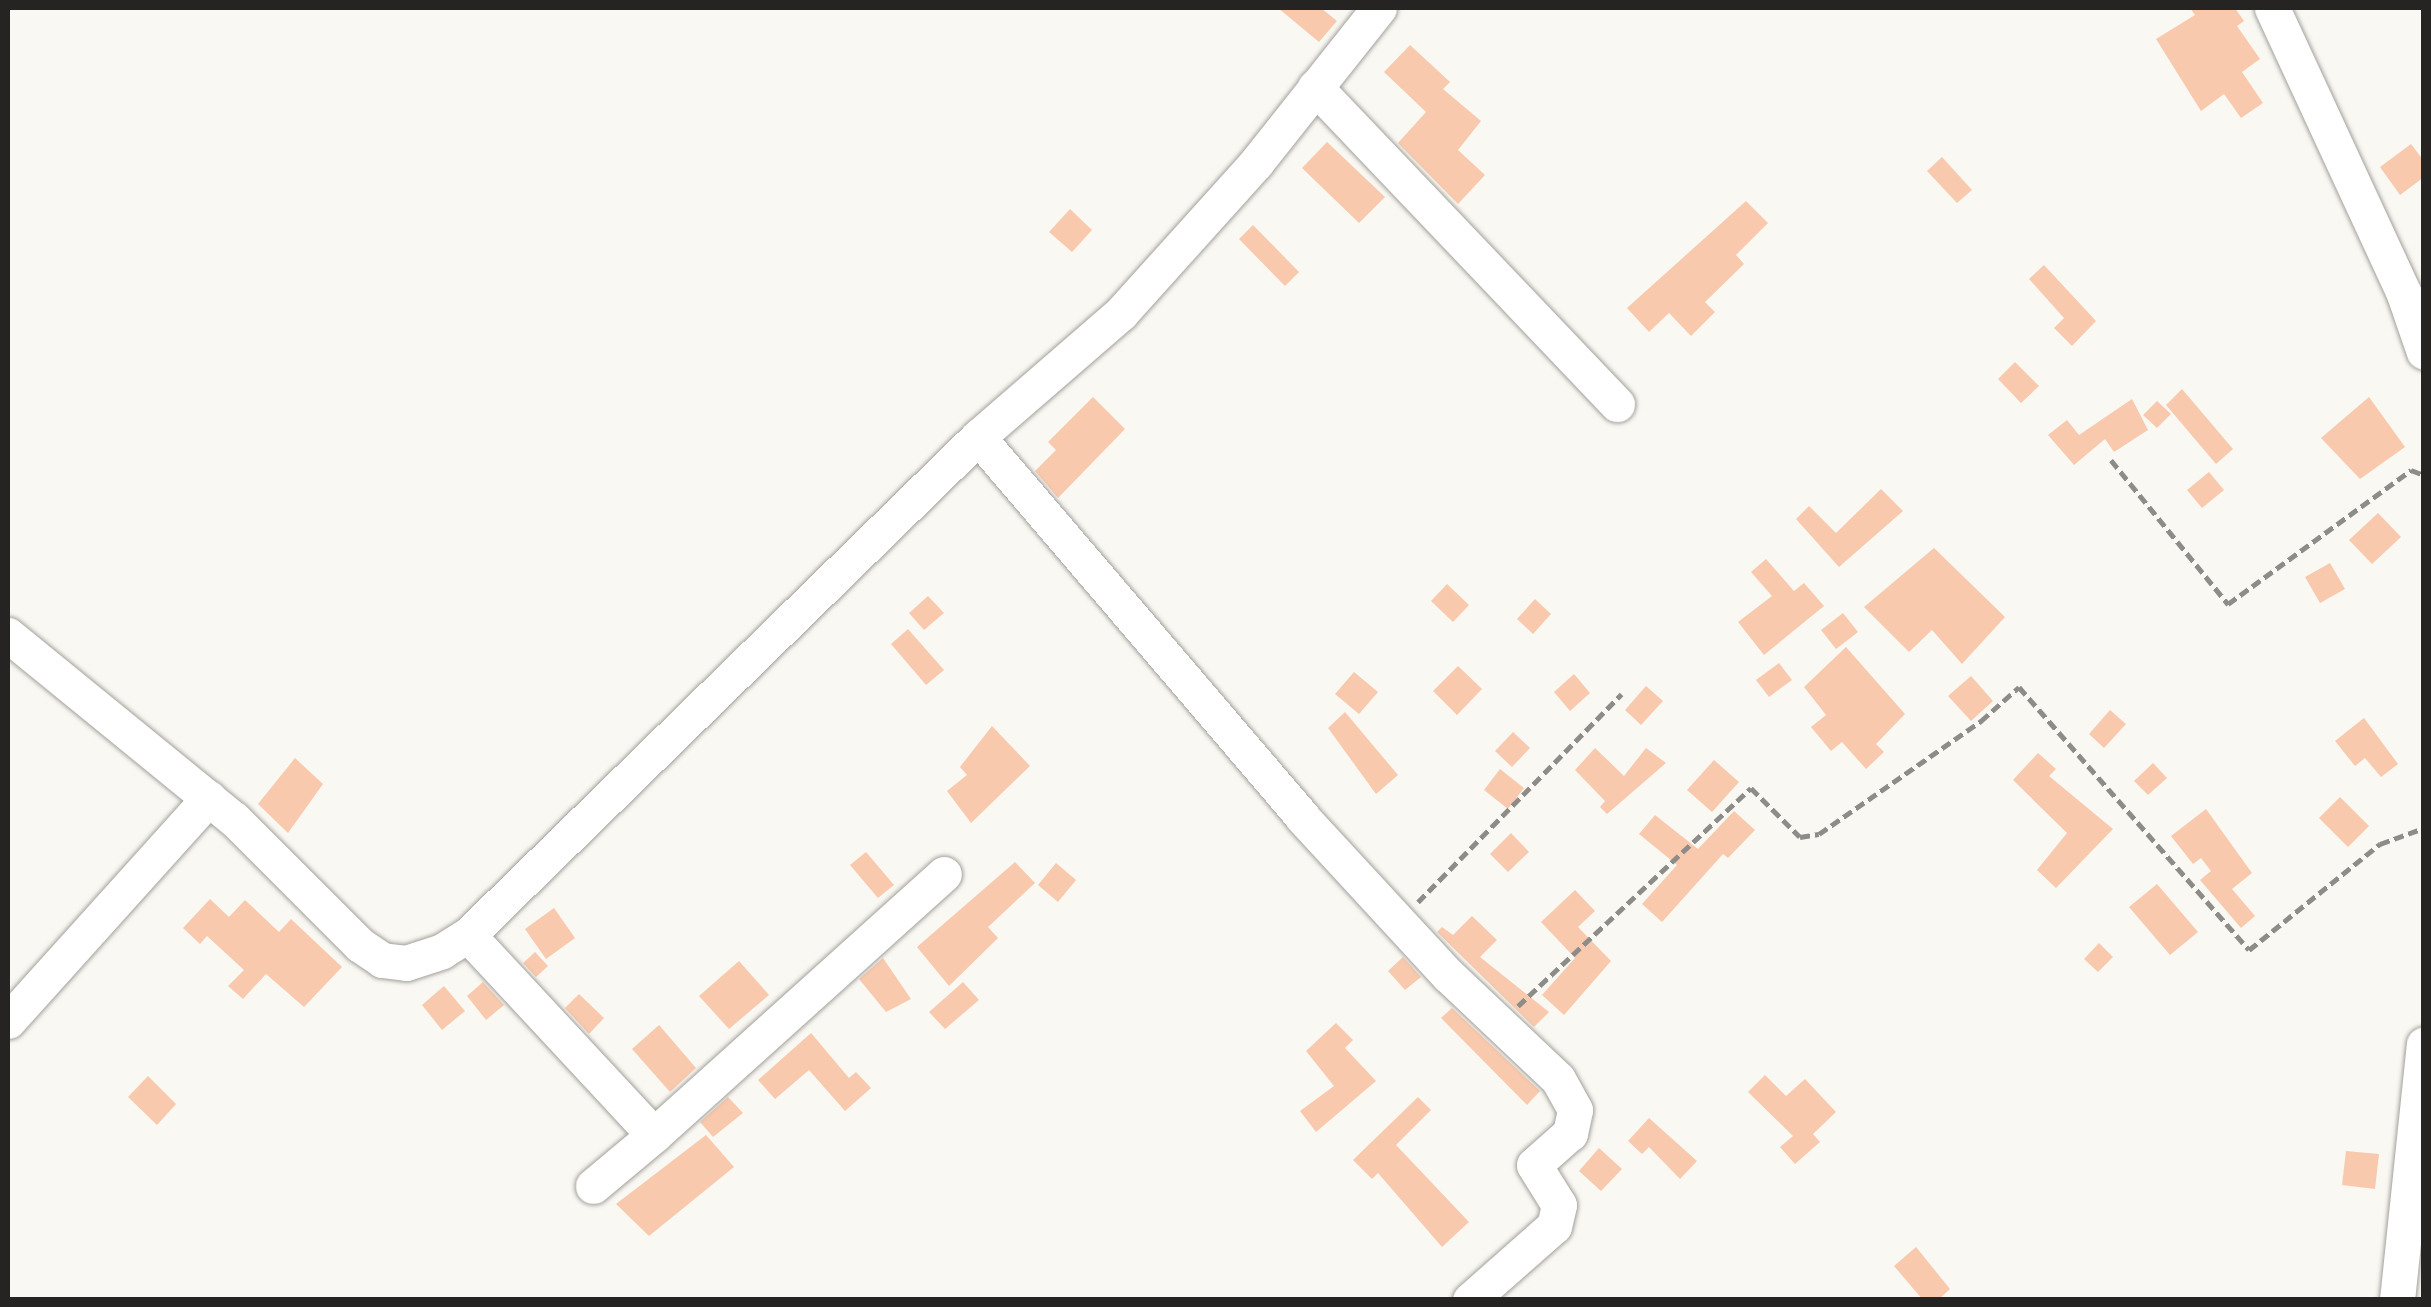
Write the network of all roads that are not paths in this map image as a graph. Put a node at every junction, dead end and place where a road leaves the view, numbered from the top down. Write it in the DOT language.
graph roads {
  1 [pos="1380,8"];
  2 [pos="2272,8"];
  3 [pos="1315,87"];
  4 [pos="2424,352"];
  5 [pos="1617,404"];
  6 [pos="978,437"];
  7 [pos="8,635"];
  8 [pos="208,798"];
  9 [pos="944,874"];
  10 [pos="468,935"];
  11 [pos="8,1021"];
  12 [pos="2424,1044"];
  13 [pos="654,1135"];
  14 [pos="2417,1184"];
  15 [pos="593,1186"];
  16 [pos="1470,1300"];
  17 [pos="2397,1300"];
  1 -- 3 [label="street"];
  2 -- 4 [label="street"];
  3 -- 5 [label="street"];
  3 -- 6 [label="street"];
  6 -- 10 [label="street"];
  6 -- 16 [label="street"];
  7 -- 8 [label="street"];
  8 -- 10 [label="street"];
  8 -- 11 [label="street"];
  9 -- 13 [label="street"];
  10 -- 13 [label="street"];
  12 -- 14 [label="street"];
  13 -- 15 [label="street"];
  14 -- 17 [label="street"];
}
